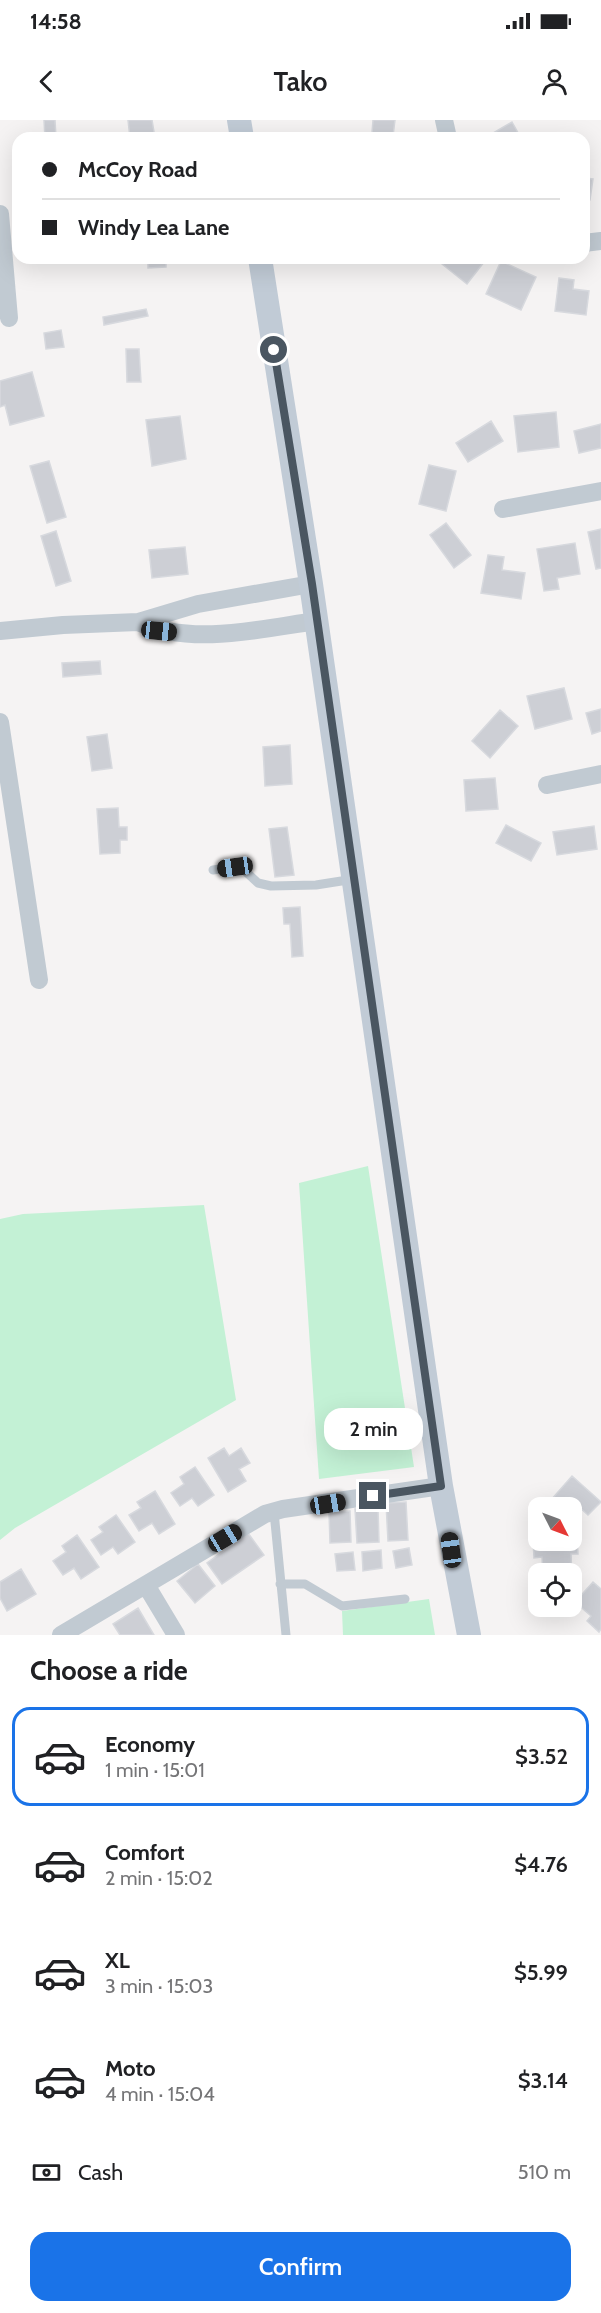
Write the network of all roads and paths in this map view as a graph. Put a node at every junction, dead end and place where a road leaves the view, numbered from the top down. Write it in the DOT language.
graph roads {
  1 [pos="0,214"];
  2 [pos="261,264"];
  3 [pos="9,318"];
  4 [pos="601,491"];
  5 [pos="503,509"];
  6 [pos="312,584"];
  7 [pos="316,621"];
  8 [pos="138,622"];
  9 [pos="0,631"];
  10 [pos="0,722"];
  11 [pos="601,774"];
  12 [pos="547,785"];
  13 [pos="213,870"];
  14 [pos="354,879"];
  15 [pos="39,980"];
  16 [pos="441,1486"];
  17 [pos="274,1512"];
  18 [pos="280,1584"];
  19 [pos="146,1585"];
  20 [pos="405,1599"];
  21 [pos="70,1633"];
  22 [pos="176,1635"];
  23 [pos="286,1635"];
  24 [pos="469,1635"];
  1 -- 3 [label="street"];
  2 -- 6 [label="main road"];
  4 -- 5 [label="street"];
  6 -- 7 [label="main road"];
  6 -- 8 [label="street"];
  7 -- 8 [label="street"];
  7 -- 14 [label="main road"];
  8 -- 9 [label="street"];
  10 -- 15 [label="street"];
  11 -- 12 [label="street"];
  13 -- 14 [label="lane"];
  14 -- 16 [label="main road"];
  16 -- 17 [label="street"];
  16 -- 24 [label="main road"];
  17 -- 18 [label="lane"];
  17 -- 19 [label="street"];
  18 -- 20 [label="lane"];
  18 -- 23 [label="lane"];
  19 -- 21 [label="street"];
  19 -- 22 [label="street"];
}
